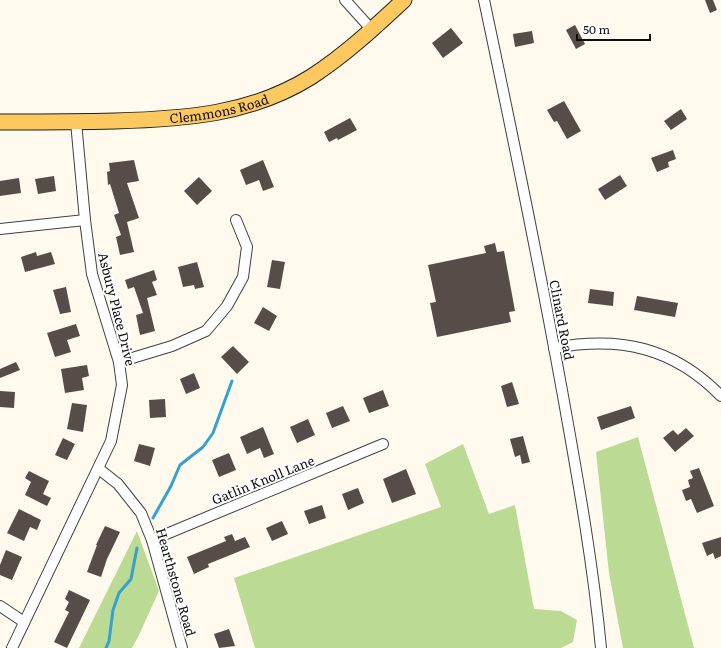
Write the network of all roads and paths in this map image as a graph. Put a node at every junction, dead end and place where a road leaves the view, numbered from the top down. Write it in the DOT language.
graph roads {
  1 [pos="345,0"];
  2 [pos="404,0"];
  3 [pos="484,0"];
  4 [pos="372,30"];
  5 [pos="0,122"];
  6 [pos="76,122"];
  7 [pos="85,220"];
  8 [pos="236,220"];
  9 [pos="0,229"];
  10 [pos="554,348"];
  11 [pos="119,362"];
  12 [pos="721,396"];
  13 [pos="383,444"];
  14 [pos="99,470"];
  15 [pos="152,540"];
  16 [pos="0,606"];
  17 [pos="24,622"];
  18 [pos="12,648"];
  19 [pos="182,648"];
  20 [pos="601,648"];
  1 -- 4 [label="street"];
  2 -- 4 [label="main road, Clemmons Road"];
  3 -- 10 [label="street, Clinard Road"];
  4 -- 6 [label="main road, Clemmons Road"];
  5 -- 6 [label="main road, Clemmons Road"];
  6 -- 7 [label="street, Asbury Place Drive"];
  7 -- 9 [label="street"];
  7 -- 11 [label="street, Asbury Place Drive"];
  8 -- 11 [label="street"];
  10 -- 12 [label="street"];
  10 -- 20 [label="street, Clinard Road"];
  11 -- 14 [label="street, Asbury Place Drive"];
  13 -- 15 [label="street, Gatlin Knoll Lane"];
  14 -- 15 [label="street, Hearthstone Road"];
  14 -- 17 [label="street, Asbury Place Drive"];
  15 -- 19 [label="street, Hearthstone Road"];
  16 -- 17 [label="street"];
  17 -- 18 [label="street, Asbury Place Drive"];
}
